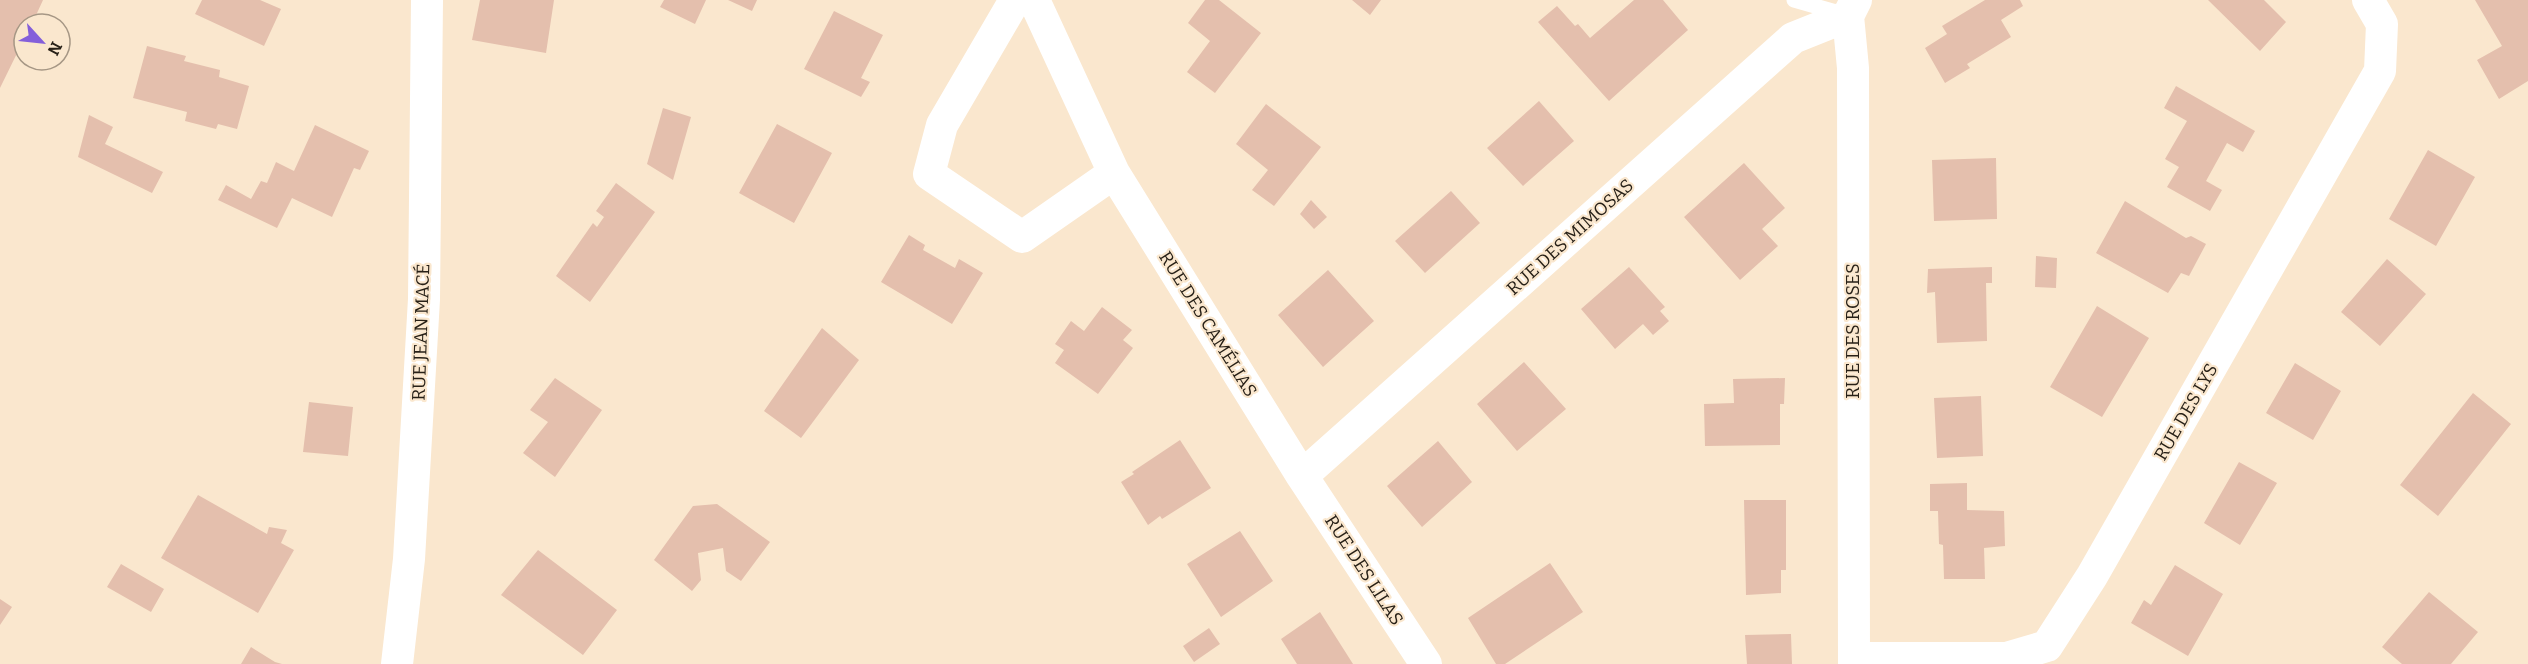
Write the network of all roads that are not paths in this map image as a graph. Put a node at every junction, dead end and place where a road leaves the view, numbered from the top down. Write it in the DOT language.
graph roads {
  1 [pos="427,0"];
  2 [pos="1015,0"];
  3 [pos="1034,0"];
  4 [pos="1794,0"];
  5 [pos="2368,0"];
  6 [pos="1852,8"];
  7 [pos="1114,173"];
  8 [pos="1302,476"];
  9 [pos="1854,661"];
  10 [pos="397,664"];
  11 [pos="1426,664"];
  1 -- 10 [label="street, RUE JEAN MACÉ"];
  2 -- 7 [label="street"];
  3 -- 7 [label="street, RUE DES CAMÉLIAS"];
  4 -- 6 [label="lane"];
  5 -- 9 [label="street, RUE DES LYS"];
  6 -- 8 [label="street, RUE DES MIMOSAS"];
  6 -- 9 [label="street, RUE DES ROSES"];
  7 -- 8 [label="street, RUE DES CAMÉLIAS"];
  8 -- 11 [label="street, RUE DES LILAS"];
}
